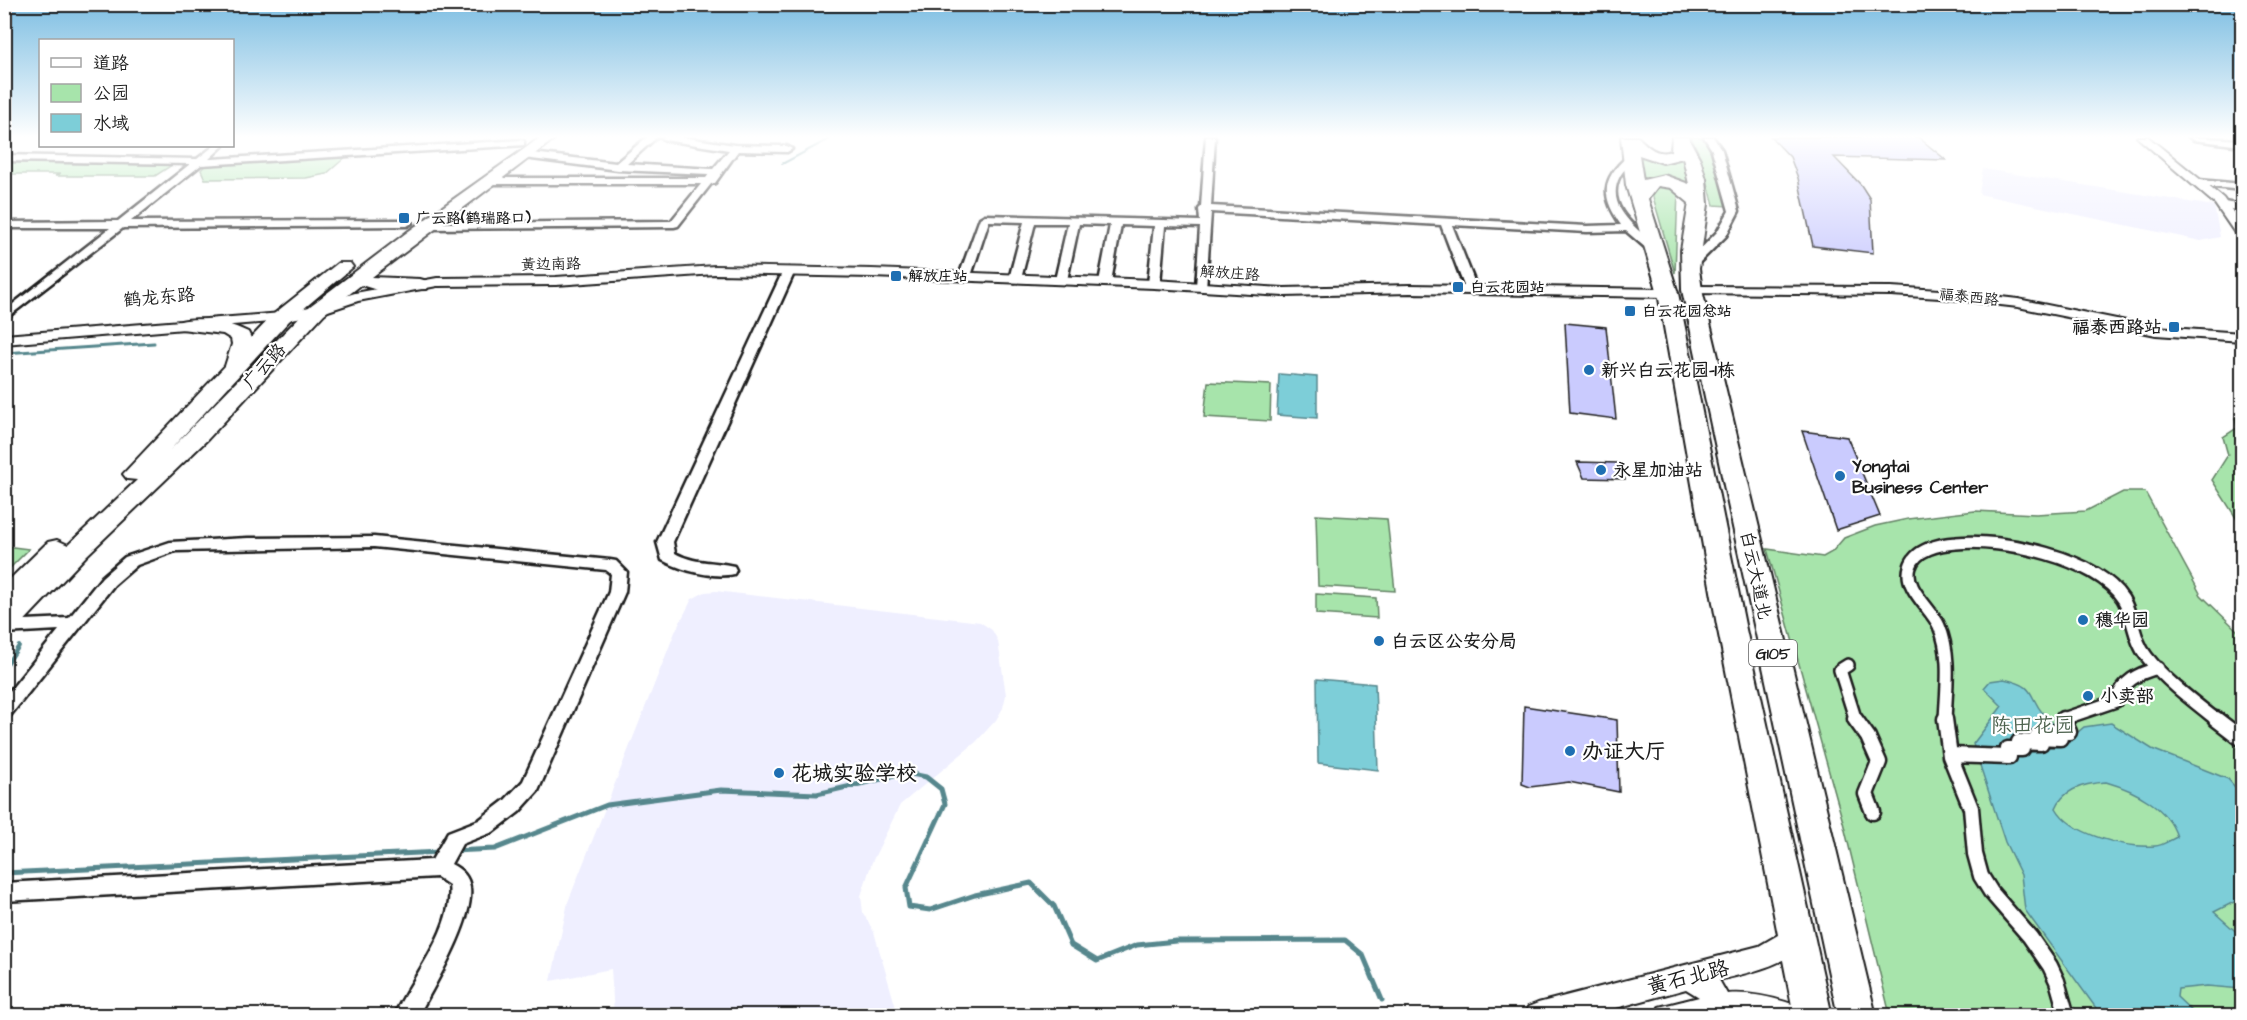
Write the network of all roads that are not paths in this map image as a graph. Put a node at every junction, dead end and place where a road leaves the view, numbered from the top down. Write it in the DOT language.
graph roads {
  1 [pos="169,185"];
  2 [pos="474,185"];
  3 [pos="483,185"];
  4 [pos="696,185"];
  5 [pos="707,185"];
  6 [pos="1206,185"];
  7 [pos="1612,185"];
  8 [pos="1636,185"];
  9 [pos="1647,185"];
  10 [pos="1676,185"];
  11 [pos="1700,185"];
  12 [pos="1727,185"];
  13 [pos="2201,185"];
  14 [pos="2216,185"];
  15 [pos="2242,187"];
  16 [pos="1639,199"];
  17 [pos="1699,204"];
  18 [pos="2224,205"];
  19 [pos="2242,208"];
  20 [pos="1204,209"];
  21 [pos="1030,219"];
  22 [pos="671,220"];
  23 [pos="1074,221"];
  24 [pos="1116,222"];
  25 [pos="1160,223"];
  26 [pos="1446,223"];
  27 [pos="120,224"];
  28 [pos="1203,224"];
  29 [pos="4,225"];
  30 [pos="420,226"];
  31 [pos="1628,228"];
  32 [pos="2242,232"];
  33 [pos="1658,254"];
  34 [pos="789,271"];
  35 [pos="965,276"];
  36 [pos="357,278"];
  37 [pos="1015,279"];
  38 [pos="1060,280"];
  39 [pos="1105,282"];
  40 [pos="1154,284"];
  41 [pos="1683,284"];
  42 [pos="420,285"];
  43 [pos="1202,287"];
  44 [pos="1472,291"];
  45 [pos="317,310"];
  46 [pos="288,311"];
  47 [pos="4,316"];
  48 [pos="193,320"];
  49 [pos="4,330"];
  50 [pos="2242,337"];
  51 [pos="4,340"];
  52 [pos="261,369"];
  53 [pos="232,370"];
  54 [pos="728,570"];
  55 [pos="4,600"];
  56 [pos="74,624"];
  57 [pos="4,627"];
  58 [pos="1848,665"];
  59 [pos="2158,668"];
  60 [pos="4,711"];
  61 [pos="2242,739"];
  62 [pos="1951,755"];
  63 [pos="1873,812"];
  64 [pos="438,868"];
  65 [pos="4,892"];
  66 [pos="1797,935"];
  67 [pos="1689,977"];
  68 [pos="1709,1007"];
  69 [pos="405,1016"];
  70 [pos="1538,1016"];
  71 [pos="1669,1016"];
  72 [pos="1790,1016"];
  73 [pos="1813,1016"];
  74 [pos="1857,1016"];
  75 [pos="2067,1016"];
  1 -- 27 [label="street"];
  2 -- 30 [label="main road, 广云路"];
  3 -- 30 [label="main road, 广云路"];
  4 -- 22 [label="street"];
  5 -- 22 [label="street"];
  6 -- 20 [label="street"];
  7 -- 31 [label="street"];
  8 -- 16 [label="highway, 白云大道北 / G105"];
  9 -- 16 [label="highway"];
  10 -- 17 [label="highway"];
  11 -- 17 [label="highway, 白云大道北 / G105"];
  12 -- 41 [label="street"];
  13 -- 18 [label="street"];
  14 -- 15 [label="street"];
  16 -- 33 [label="highway, 白云大道北 / G105"];
  17 -- 41 [label="highway, 白云大道北 / G105"];
  18 -- 19 [label="street"];
  18 -- 32 [label="street"];
  20 -- 26 [label="street"];
  20 -- 28 [label="street"];
  21 -- 23 [label="street"];
  21 -- 35 [label="street"];
  21 -- 37 [label="street"];
  22 -- 30 [label="street"];
  23 -- 24 [label="street"];
  23 -- 38 [label="street"];
  24 -- 25 [label="street"];
  24 -- 39 [label="street"];
  25 -- 28 [label="street"];
  25 -- 40 [label="street"];
  26 -- 31 [label="street"];
  26 -- 44 [label="street"];
  27 -- 29 [label="street"];
  27 -- 30 [label="street"];
  27 -- 47 [label="street"];
  28 -- 43 [label="street"];
  30 -- 36 [label="main road, 广云路"];
  30 -- 46 [label="main road, 广云路"];
  31 -- 33 [label="street"];
  33 -- 41 [label="highway, 白云大道北 / G105"];
  34 -- 35 [label="street, 解放庄路"];
  34 -- 42 [label="street, 黄边南路"];
  34 -- 54 [label="street"];
  35 -- 37 [label="street, 解放庄路"];
  36 -- 42 [label="main road"];
  36 -- 45 [label="main road, 广云路"];
  37 -- 38 [label="street, 解放庄路"];
  38 -- 39 [label="street, 解放庄路"];
  39 -- 40 [label="street, 解放庄路"];
  40 -- 43 [label="street, 解放庄路"];
  41 -- 44 [label="street, 解放庄路"];
  41 -- 50 [label="street, 福泰西路"];
  41 -- 66 [label="highway, 白云大道北 / G105"];
  41 -- 74 [label="highway, 白云大道北 / G105"];
  42 -- 45 [label="street, 黄边南路"];
  43 -- 44 [label="street, 解放庄路"];
  45 -- 46 [label="street, 鹤龙东路"];
  45 -- 52 [label="main road, 广云路"];
  46 -- 48 [label="street, 鹤龙东路"];
  46 -- 53 [label="main road, 广云路"];
  48 -- 49 [label="street, 鹤龙东路"];
  48 -- 51 [label="street, 鹤龙东路"];
  48 -- 53 [label="main road"];
  52 -- 53 [label="main road"];
  52 -- 57 [label="main road, 广云路"];
  53 -- 55 [label="main road, 广云路"];
  56 -- 57 [label="street"];
  56 -- 60 [label="street"];
  56 -- 64 [label="street"];
  58 -- 63 [label="street"];
  59 -- 61 [label="street"];
  59 -- 62 [label="street"];
  59 -- 62 [label="street"];
  62 -- 75 [label="street"];
  64 -- 65 [label="street"];
  64 -- 69 [label="street"];
  66 -- 67 [label="street, 黄石北路"];
  66 -- 73 [label="highway, 白云大道北 / G105"];
  67 -- 68 [label="street"];
  67 -- 70 [label="street, 黄石北路"];
  68 -- 71 [label="street, 黄石北路"];
  68 -- 72 [label="street, 黄石北路"];
}
